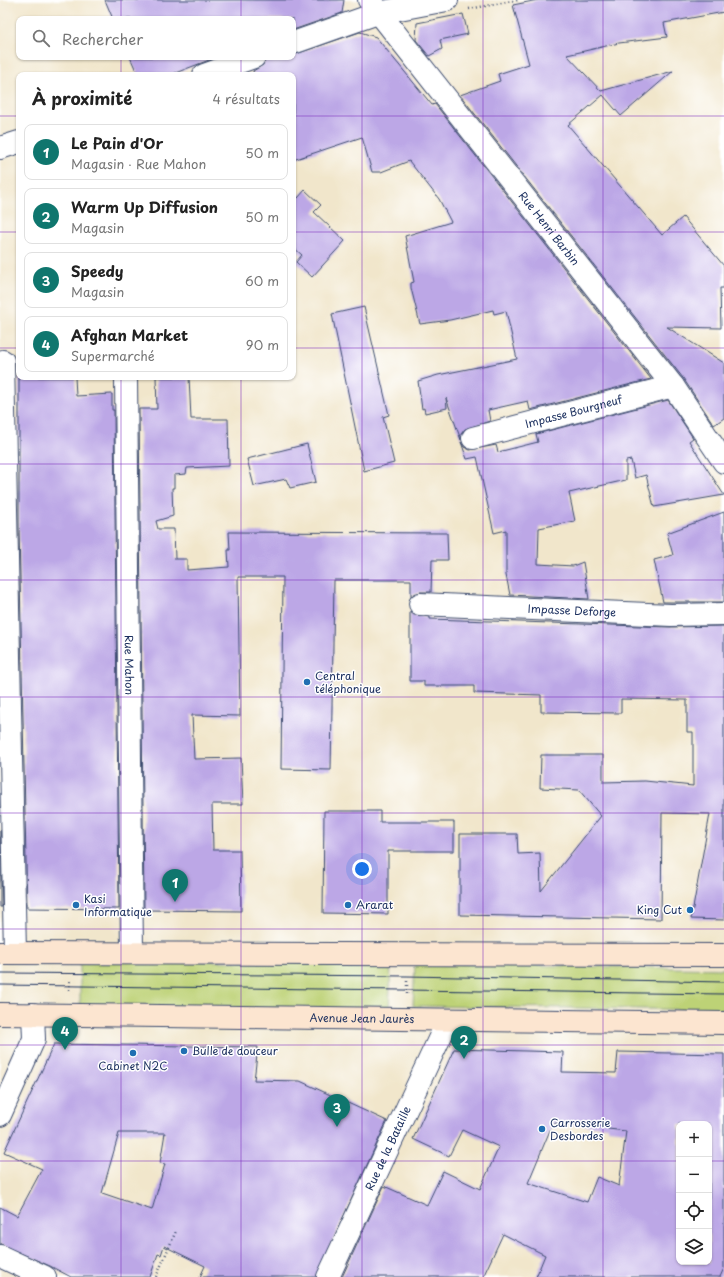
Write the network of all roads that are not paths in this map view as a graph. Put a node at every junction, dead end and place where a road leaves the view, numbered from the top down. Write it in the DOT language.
graph roads {
  1 [pos="447,0"];
  2 [pos="373,6"];
  3 [pos="296,42"];
  4 [pos="246,60"];
  5 [pos="212,72"];
  6 [pos="16,143"];
  7 [pos="0,148"];
  8 [pos="7,360"];
  9 [pos="126,380"];
  10 [pos="674,386"];
  11 [pos="473,438"];
  12 [pos="724,462"];
  13 [pos="420,604"];
  14 [pos="724,614"];
  15 [pos="7,953"];
  16 [pos="132,953"];
  17 [pos="724,955"];
  18 [pos="0,1014"];
  19 [pos="33,1014"];
  20 [pos="448,1020"];
  21 [pos="724,1023"];
  22 [pos="0,1115"];
  23 [pos="0,1256"];
  24 [pos="45,1277"];
  25 [pos="328,1277"];
  1 -- 2 [label="street"];
  2 -- 3 [label="street"];
  2 -- 10 [label="street, Rue Henri Barbin"];
  4 -- 5 [label="street"];
  6 -- 7 [label="street"];
  8 -- 15 [label="street"];
  9 -- 16 [label="street, Rue Mahon"];
  10 -- 11 [label="street, Impasse Bourgneuf"];
  10 -- 12 [label="street, Rue Henri Barbin"];
  13 -- 14 [label="street, Impasse Deforge"];
  15 -- 16 [label="main road"];
  16 -- 17 [label="main road"];
  18 -- 19 [label="main road, Avenue Jean Jaurès"];
  19 -- 20 [label="main road, Avenue Jean Jaurès"];
  19 -- 22 [label="street"];
  20 -- 21 [label="main road, Avenue Jean Jaurès"];
  20 -- 25 [label="street, Rue de la Bataille"];
  23 -- 24 [label="street"];
}
